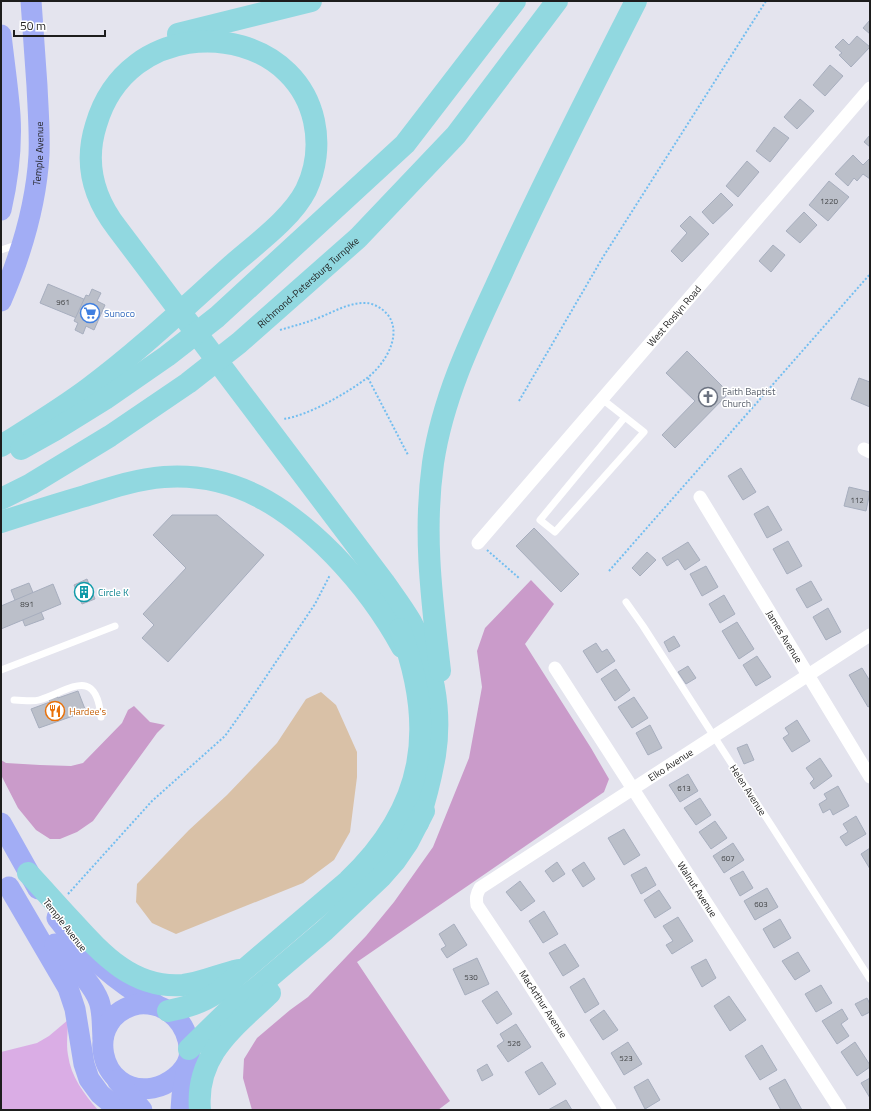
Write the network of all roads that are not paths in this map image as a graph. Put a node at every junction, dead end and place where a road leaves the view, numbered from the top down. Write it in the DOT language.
graph roads {
  1 [pos="31,1"];
  2 [pos="311,1"];
  3 [pos="515,1"];
  4 [pos="558,1"];
  5 [pos="636,1"];
  6 [pos="1,35"];
  7 [pos="870,88"];
  8 [pos="1,210"];
  9 [pos="23,242"];
  10 [pos="1,250"];
  11 [pos="1,302"];
  12 [pos="602,399"];
  13 [pos="625,417"];
  14 [pos="1,446"];
  15 [pos="1,460"];
  16 [pos="700,497"];
  17 [pos="1,499"];
  18 [pos="1,522"];
  19 [pos="478,543"];
  20 [pos="626,602"];
  21 [pos="114,626"];
  22 [pos="870,635"];
  23 [pos="413,667"];
  24 [pos="555,668"];
  25 [pos="1,670"];
  26 [pos="808,676"];
  27 [pos="14,700"];
  28 [pos="101,717"];
  29 [pos="714,736"];
  30 [pos="870,776"];
  31 [pos="633,788"];
  32 [pos="1,822"];
  33 [pos="418,823"];
  34 [pos="28,873"];
  35 [pos="5,881"];
  36 [pos="476,899"];
  37 [pos="292,958"];
  38 [pos="244,970"];
  39 [pos="870,979"];
  40 [pos="161,1008"];
  41 [pos="103,1038"];
  42 [pos="189,1054"];
  43 [pos="111,1071"];
  44 [pos="119,1110"];
  45 [pos="142,1110"];
  46 [pos="181,1110"];
  47 [pos="200,1110"];
  48 [pos="610,1110"];
  49 [pos="840,1110"];
  1 -- 9 [label="main road, Temple Avenue"];
  2 -- 23 [label="highway"];
  3 -- 15 [label="highway"];
  4 -- 17 [label="highway, Richmond-Petersburg Turnpike"];
  5 -- 33 [label="highway"];
  6 -- 8 [label="main road"];
  7 -- 12 [label="street, West Roslyn Road"];
  9 -- 10 [label="lane"];
  9 -- 11 [label="main road, Temple Avenue"];
  12 -- 13 [label="lane"];
  12 -- 19 [label="street, West Roslyn Road"];
  13 -- 13 [label="lane"];
  14 -- 33 [label="highway"];
  16 -- 26 [label="street, James Avenue"];
  18 -- 23 [label="highway"];
  20 -- 29 [label="lane, Helen Avenue"];
  21 -- 25 [label="lane"];
  22 -- 26 [label="street, Elko Avenue"];
  23 -- 38 [label="highway"];
  24 -- 31 [label="street, Walnut Avenue"];
  26 -- 29 [label="street, Elko Avenue"];
  26 -- 30 [label="street, James Avenue"];
  27 -- 28 [label="lane"];
  29 -- 31 [label="street, Elko Avenue"];
  29 -- 39 [label="lane, Helen Avenue"];
  31 -- 36 [label="street, Elko Avenue"];
  31 -- 49 [label="street, Walnut Avenue"];
  32 -- 34 [label="main road, Temple Avenue"];
  33 -- 37 [label="highway"];
  34 -- 38 [label="highway"];
  34 -- 40 [label="main road, Temple Avenue"];
  35 -- 41 [label="main road, Temple Avenue"];
  35 -- 44 [label="main road"];
  36 -- 48 [label="street, MacArthur Avenue"];
  37 -- 42 [label="highway"];
  37 -- 47 [label="highway"];
  38 -- 40 [label="highway"];
  40 -- 41 [label="main road"];
  40 -- 42 [label="main road"];
  41 -- 43 [label="main road"];
  42 -- 43 [label="main road"];
  42 -- 46 [label="main road"];
  43 -- 45 [label="main road"];
}
